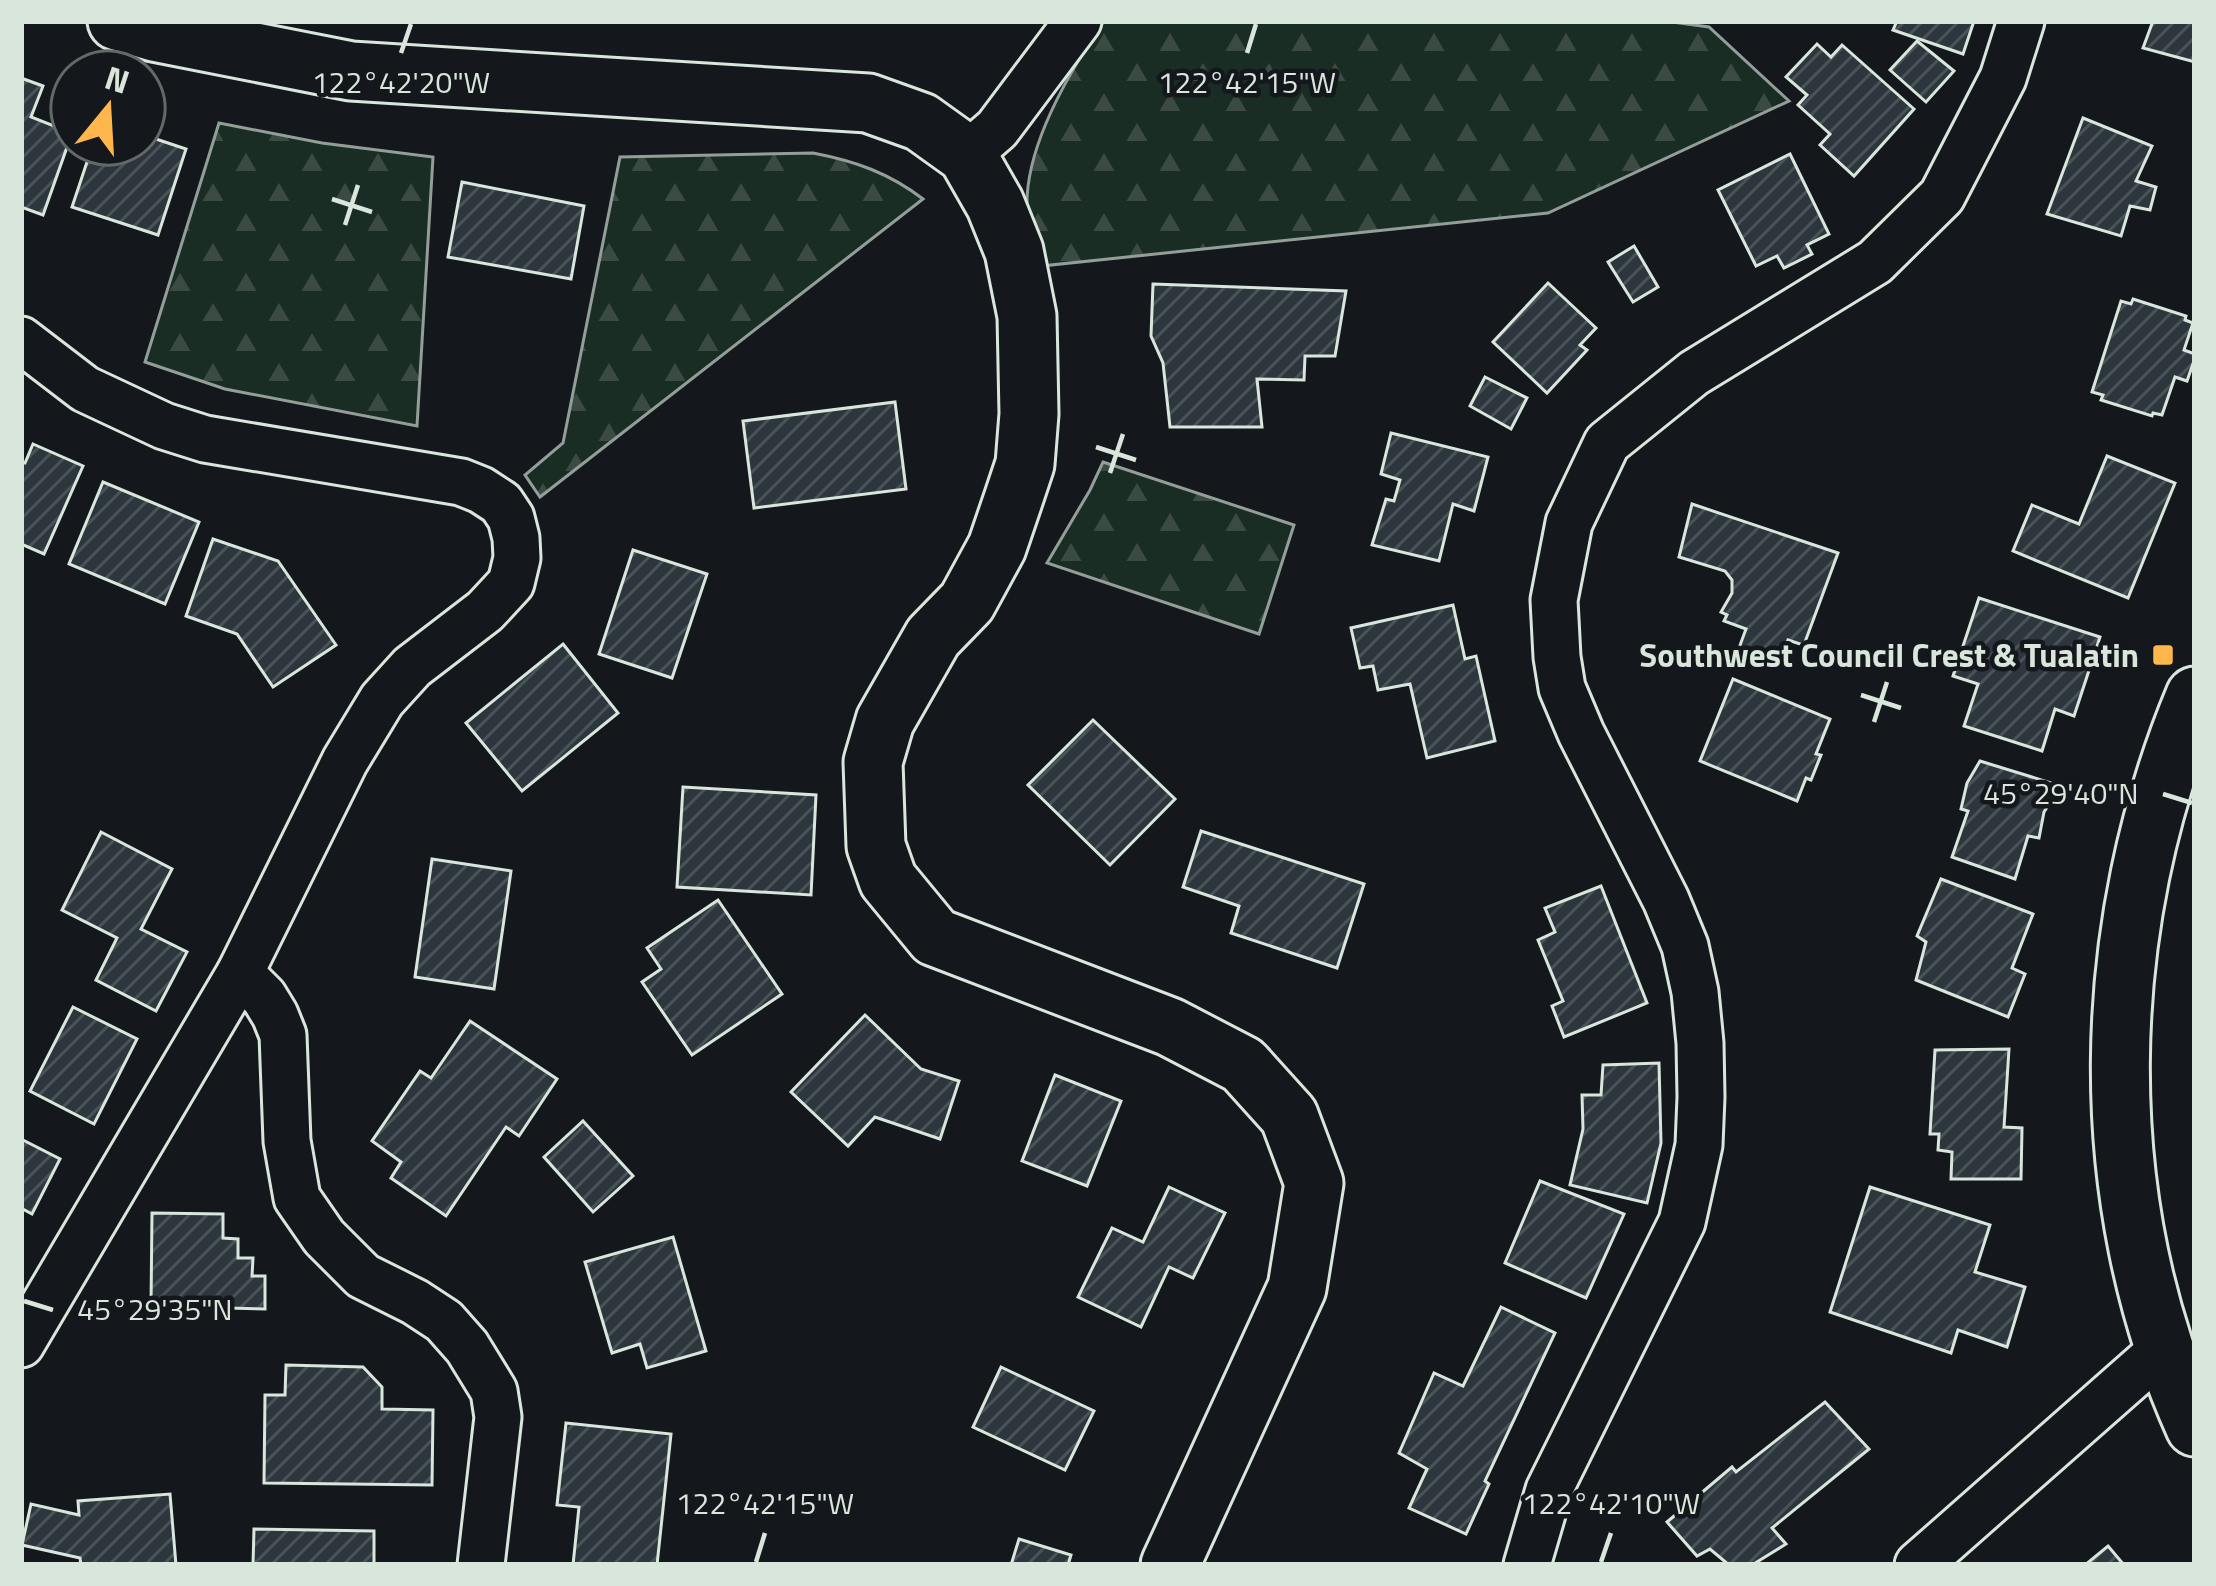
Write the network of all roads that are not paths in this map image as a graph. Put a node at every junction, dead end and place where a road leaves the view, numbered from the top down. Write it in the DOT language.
graph roads {
  1 [pos="116,21"];
  2 [pos="1078,21"];
  3 [pos="2021,21"];
  4 [pos="967,155"];
  5 [pos="21,340"];
  6 [pos="2194,701"];
  7 [pos="240,973"];
  8 [pos="21,1344"];
  9 [pos="2163,1349"];
  10 [pos="2195,1427"];
  11 [pos="481,1565"];
  12 [pos="1170,1565"];
  13 [pos="1527,1565"];
  14 [pos="1918,1565"];
  1 -- 4 [label="street"];
  2 -- 4 [label="street"];
  3 -- 13 [label="street"];
  4 -- 12 [label="street"];
  5 -- 7 [label="street"];
  6 -- 9 [label="street"];
  7 -- 8 [label="street"];
  7 -- 11 [label="street"];
  9 -- 10 [label="street"];
  9 -- 14 [label="street"];
}
